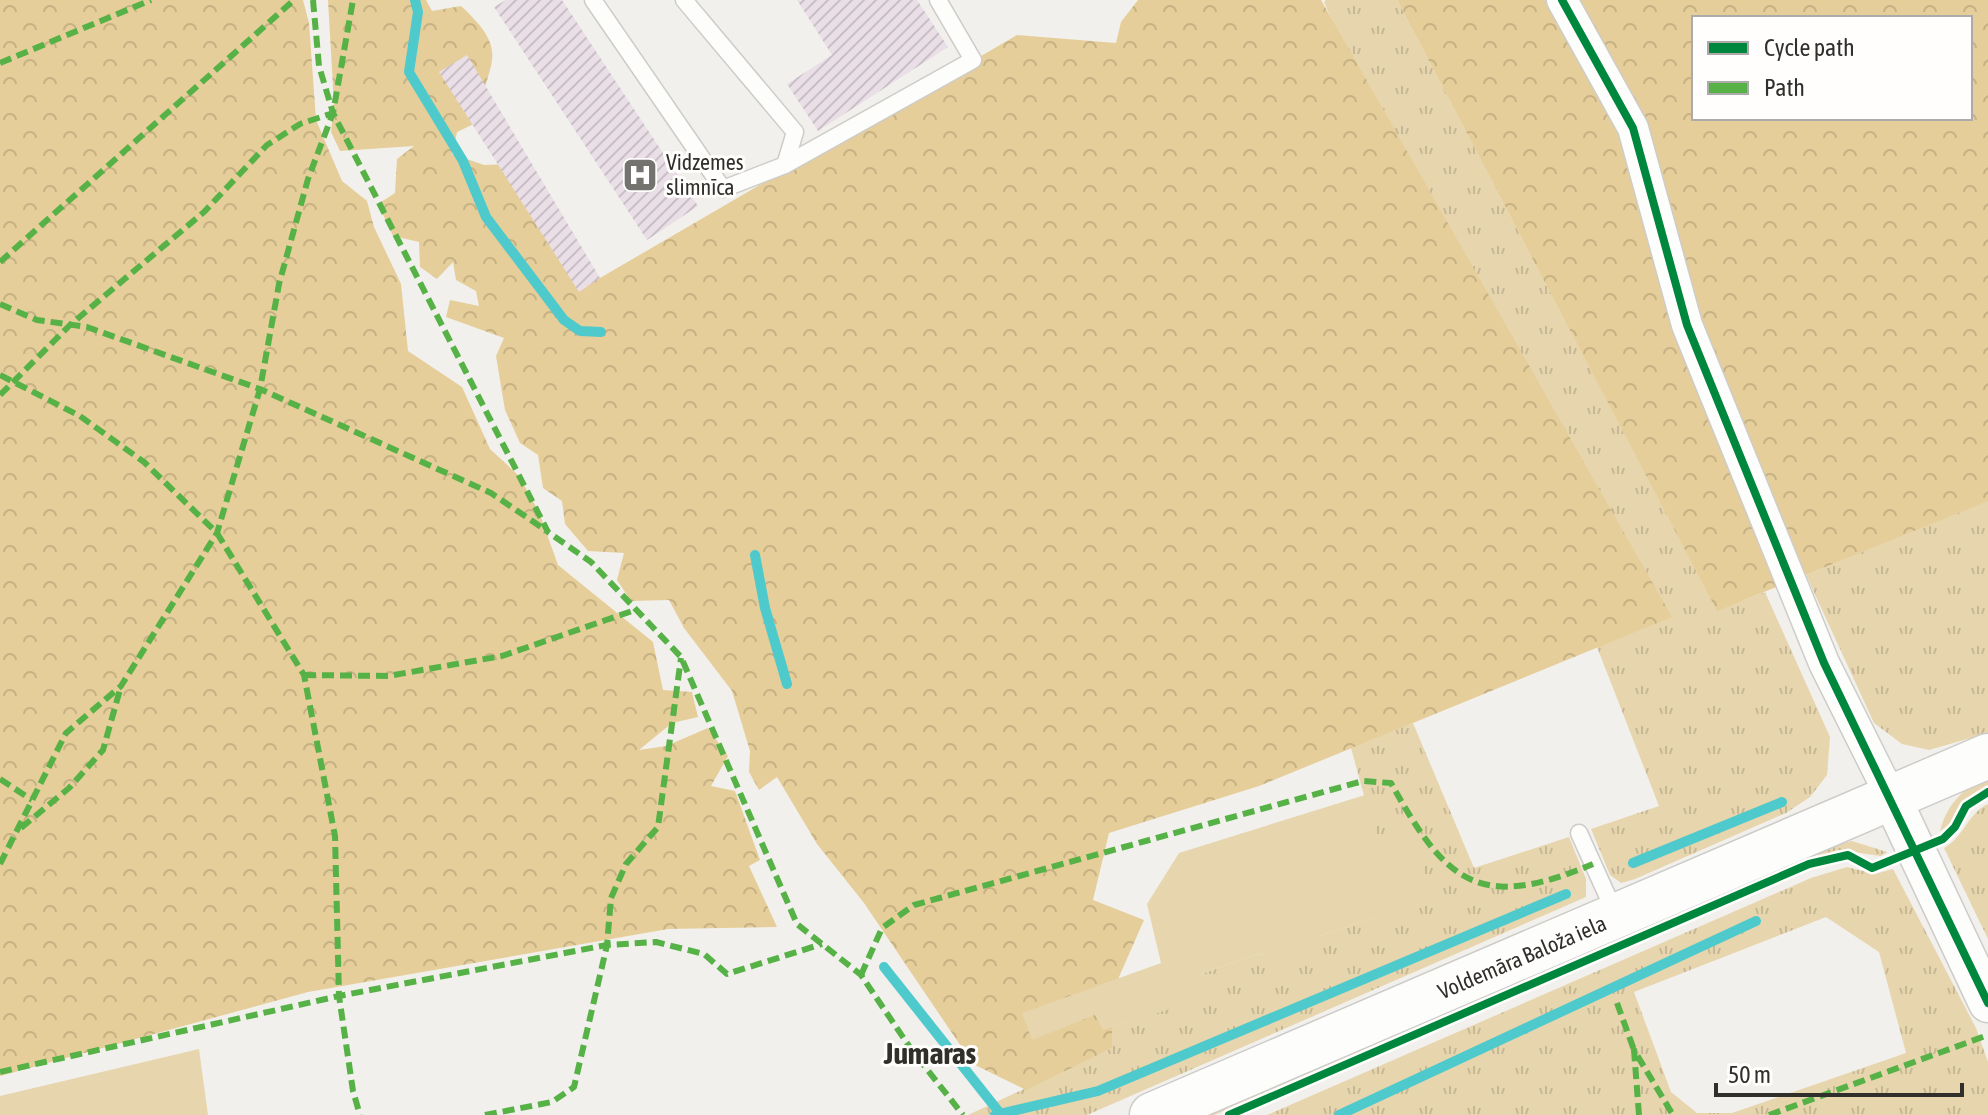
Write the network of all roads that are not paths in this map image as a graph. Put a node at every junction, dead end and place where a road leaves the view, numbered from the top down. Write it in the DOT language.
graph roads {
  1 [pos="593,0"];
  2 [pos="684,0"];
  3 [pos="938,0"];
  4 [pos="1562,0"];
  5 [pos="785,165"];
  6 [pos="1988,756"];
  7 [pos="1891,797"];
  8 [pos="1579,833"];
  9 [pos="1616,916"];
  10 [pos="1988,1003"];
  11 [pos="1152,1115"];
  1 -- 5 [label="lane"];
  2 -- 5 [label="lane"];
  3 -- 5 [label="lane"];
  4 -- 7 [label="street"];
  6 -- 7 [label="main road, Voldemāra Baloža iela"];
  7 -- 9 [label="main road, Voldemāra Baloža iela"];
  7 -- 10 [label="street"];
  8 -- 9 [label="lane"];
  9 -- 11 [label="main road, Voldemāra Baloža iela"];
}
